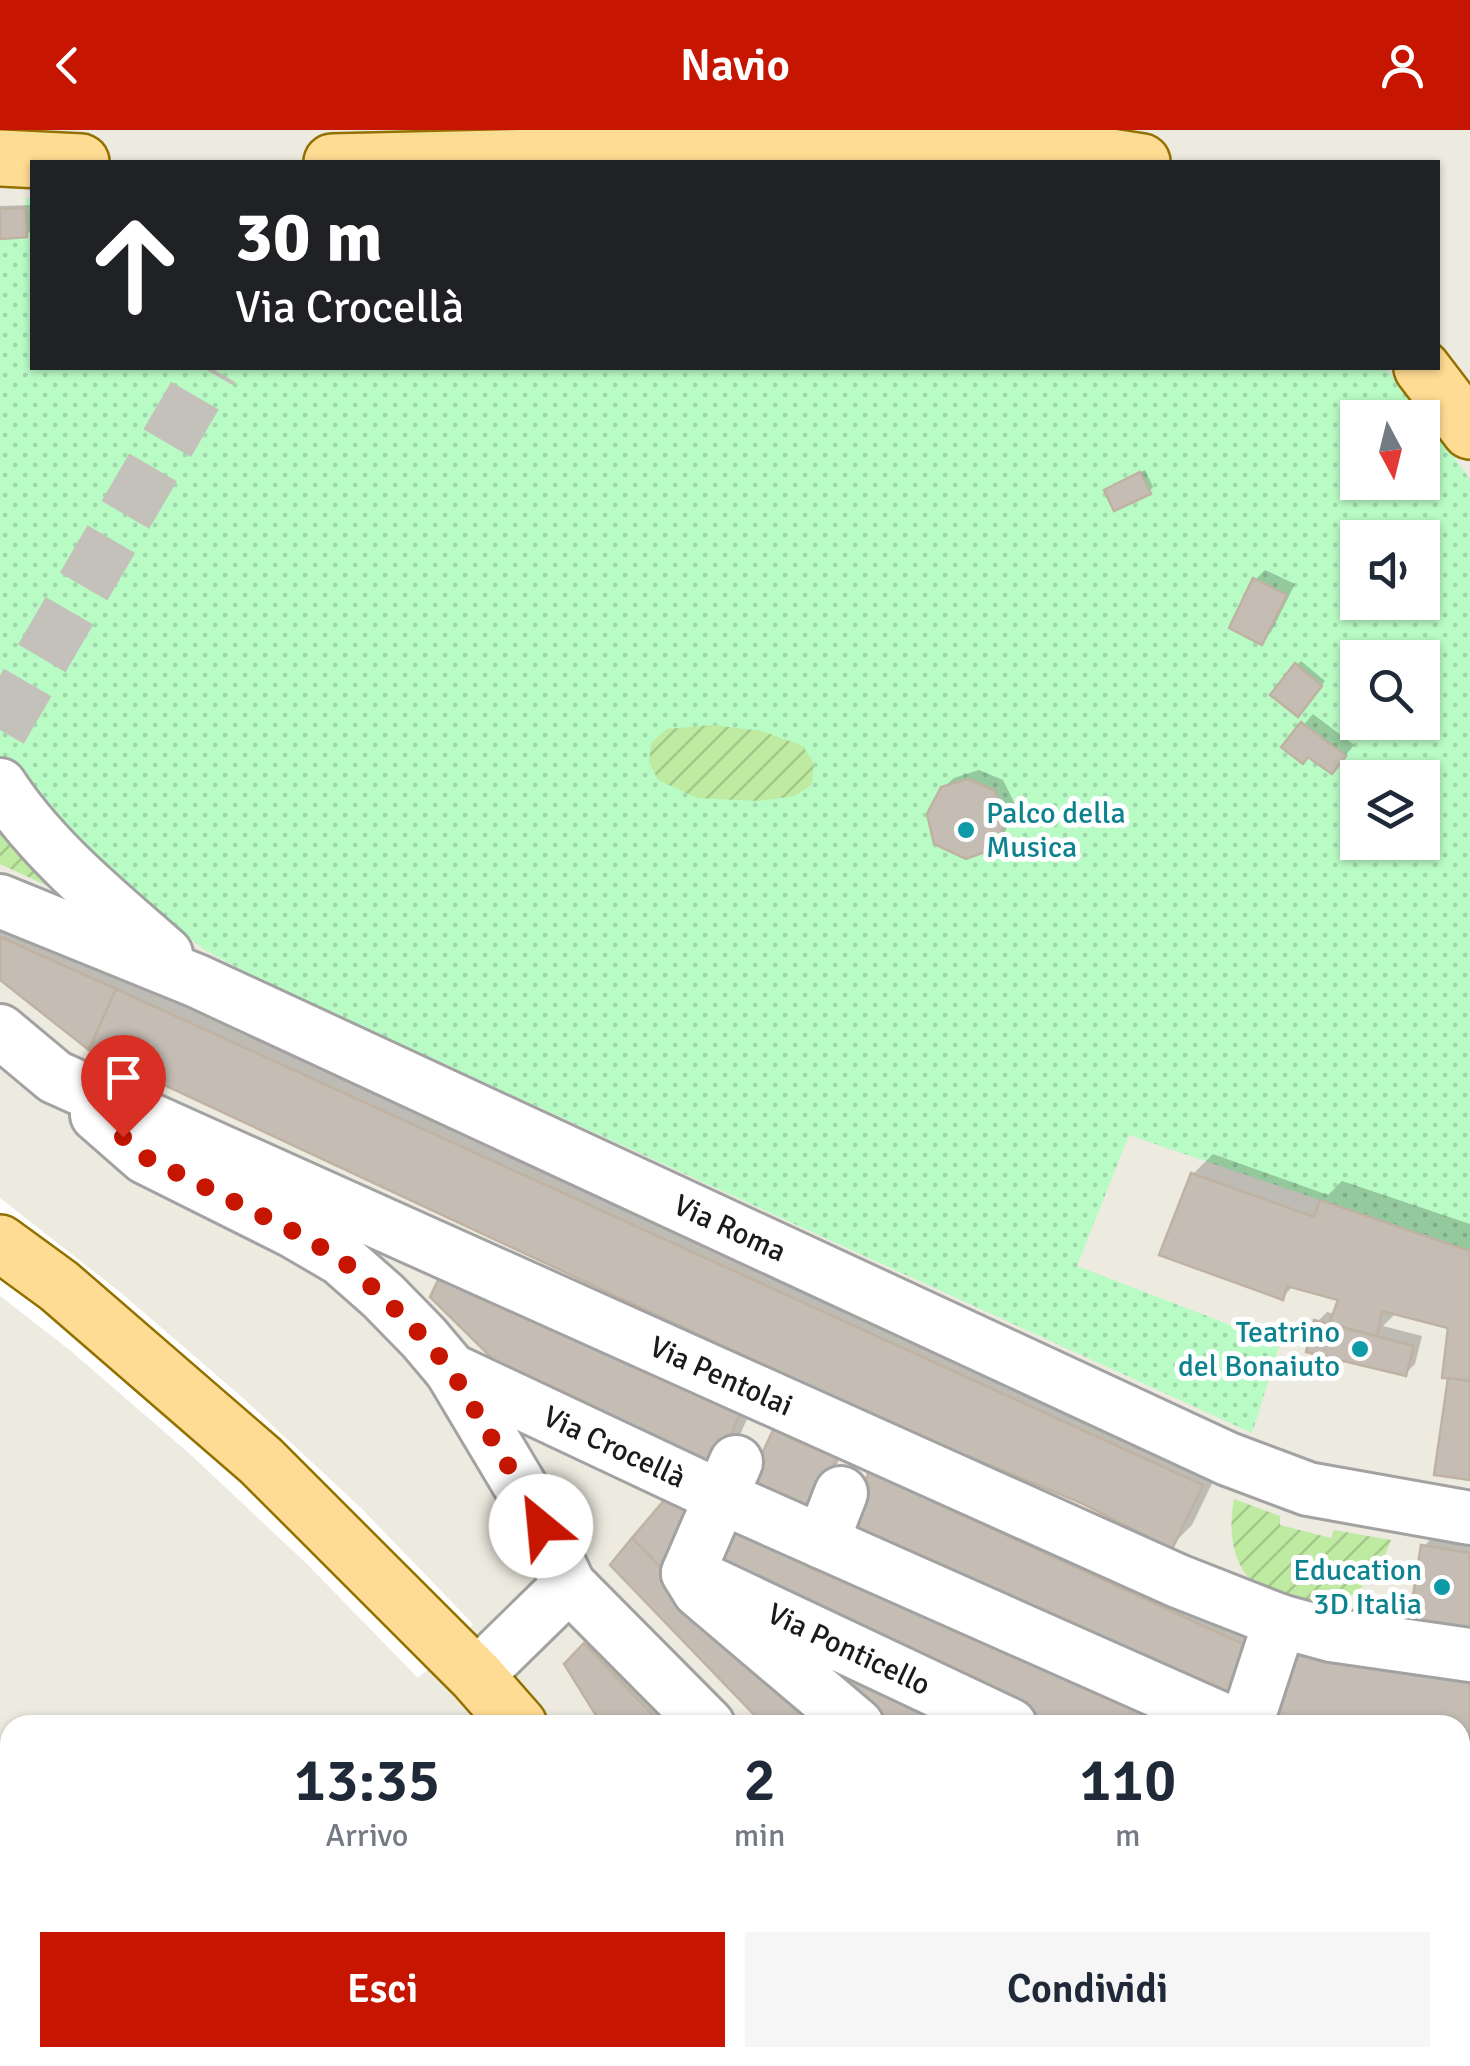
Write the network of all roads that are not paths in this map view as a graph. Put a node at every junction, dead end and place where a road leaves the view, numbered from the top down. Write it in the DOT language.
graph roads {
  1 [pos="668,142"];
  2 [pos="0,158"];
  3 [pos="40,160"];
  4 [pos="366,160"];
  5 [pos="1129,160"];
  6 [pos="30,177"];
  7 [pos="0,178"];
  8 [pos="1424,370"];
  9 [pos="1470,431"];
  10 [pos="0,785"];
  11 [pos="0,901"];
  12 [pos="197,981"];
  13 [pos="0,1032"];
  14 [pos="55,1077"];
  15 [pos="0,1243"];
  16 [pos="451,1370"];
  17 [pos="728,1480"];
  18 [pos="842,1493"];
  19 [pos="1470,1518"];
  20 [pos="822,1542"];
  21 [pos="688,1574"];
  22 [pos="570,1585"];
  23 [pos="1280,1621"];
  24 [pos="1470,1655"];
  25 [pos="463,1663"];
  26 [pos="510,1715"];
  27 [pos="698,1715"];
  28 [pos="845,1715"];
  29 [pos="989,1715"];
  30 [pos="1211,1715"];
  31 [pos="1249,1715"];
  1 -- 4 [label="main road"];
  1 -- 5 [label="main road"];
  2 -- 3 [label="main road"];
  6 -- 7 [label="street"];
  8 -- 9 [label="main road"];
  10 -- 12 [label="street"];
  11 -- 12 [label="street, Via Roma"];
  12 -- 19 [label="street, Via Roma"];
  13 -- 14 [label="street, Via Pentolai"];
  14 -- 16 [label="street, Via Crocellà"];
  14 -- 23 [label="street, Via Pentolai"];
  15 -- 25 [label="main road"];
  16 -- 17 [label="street, Via Crocellà"];
  16 -- 22 [label="street"];
  17 -- 20 [label="street, Via Crocellà"];
  17 -- 21 [label="street"];
  18 -- 20 [label="street"];
  20 -- 30 [label="street, Via Crocellà"];
  21 -- 28 [label="street"];
  21 -- 29 [label="street, Via Ponticello"];
  22 -- 25 [label="street"];
  22 -- 27 [label="street"];
  23 -- 24 [label="street, Via Pentolai"];
  23 -- 31 [label="street"];
  25 -- 26 [label="main road"];
}
